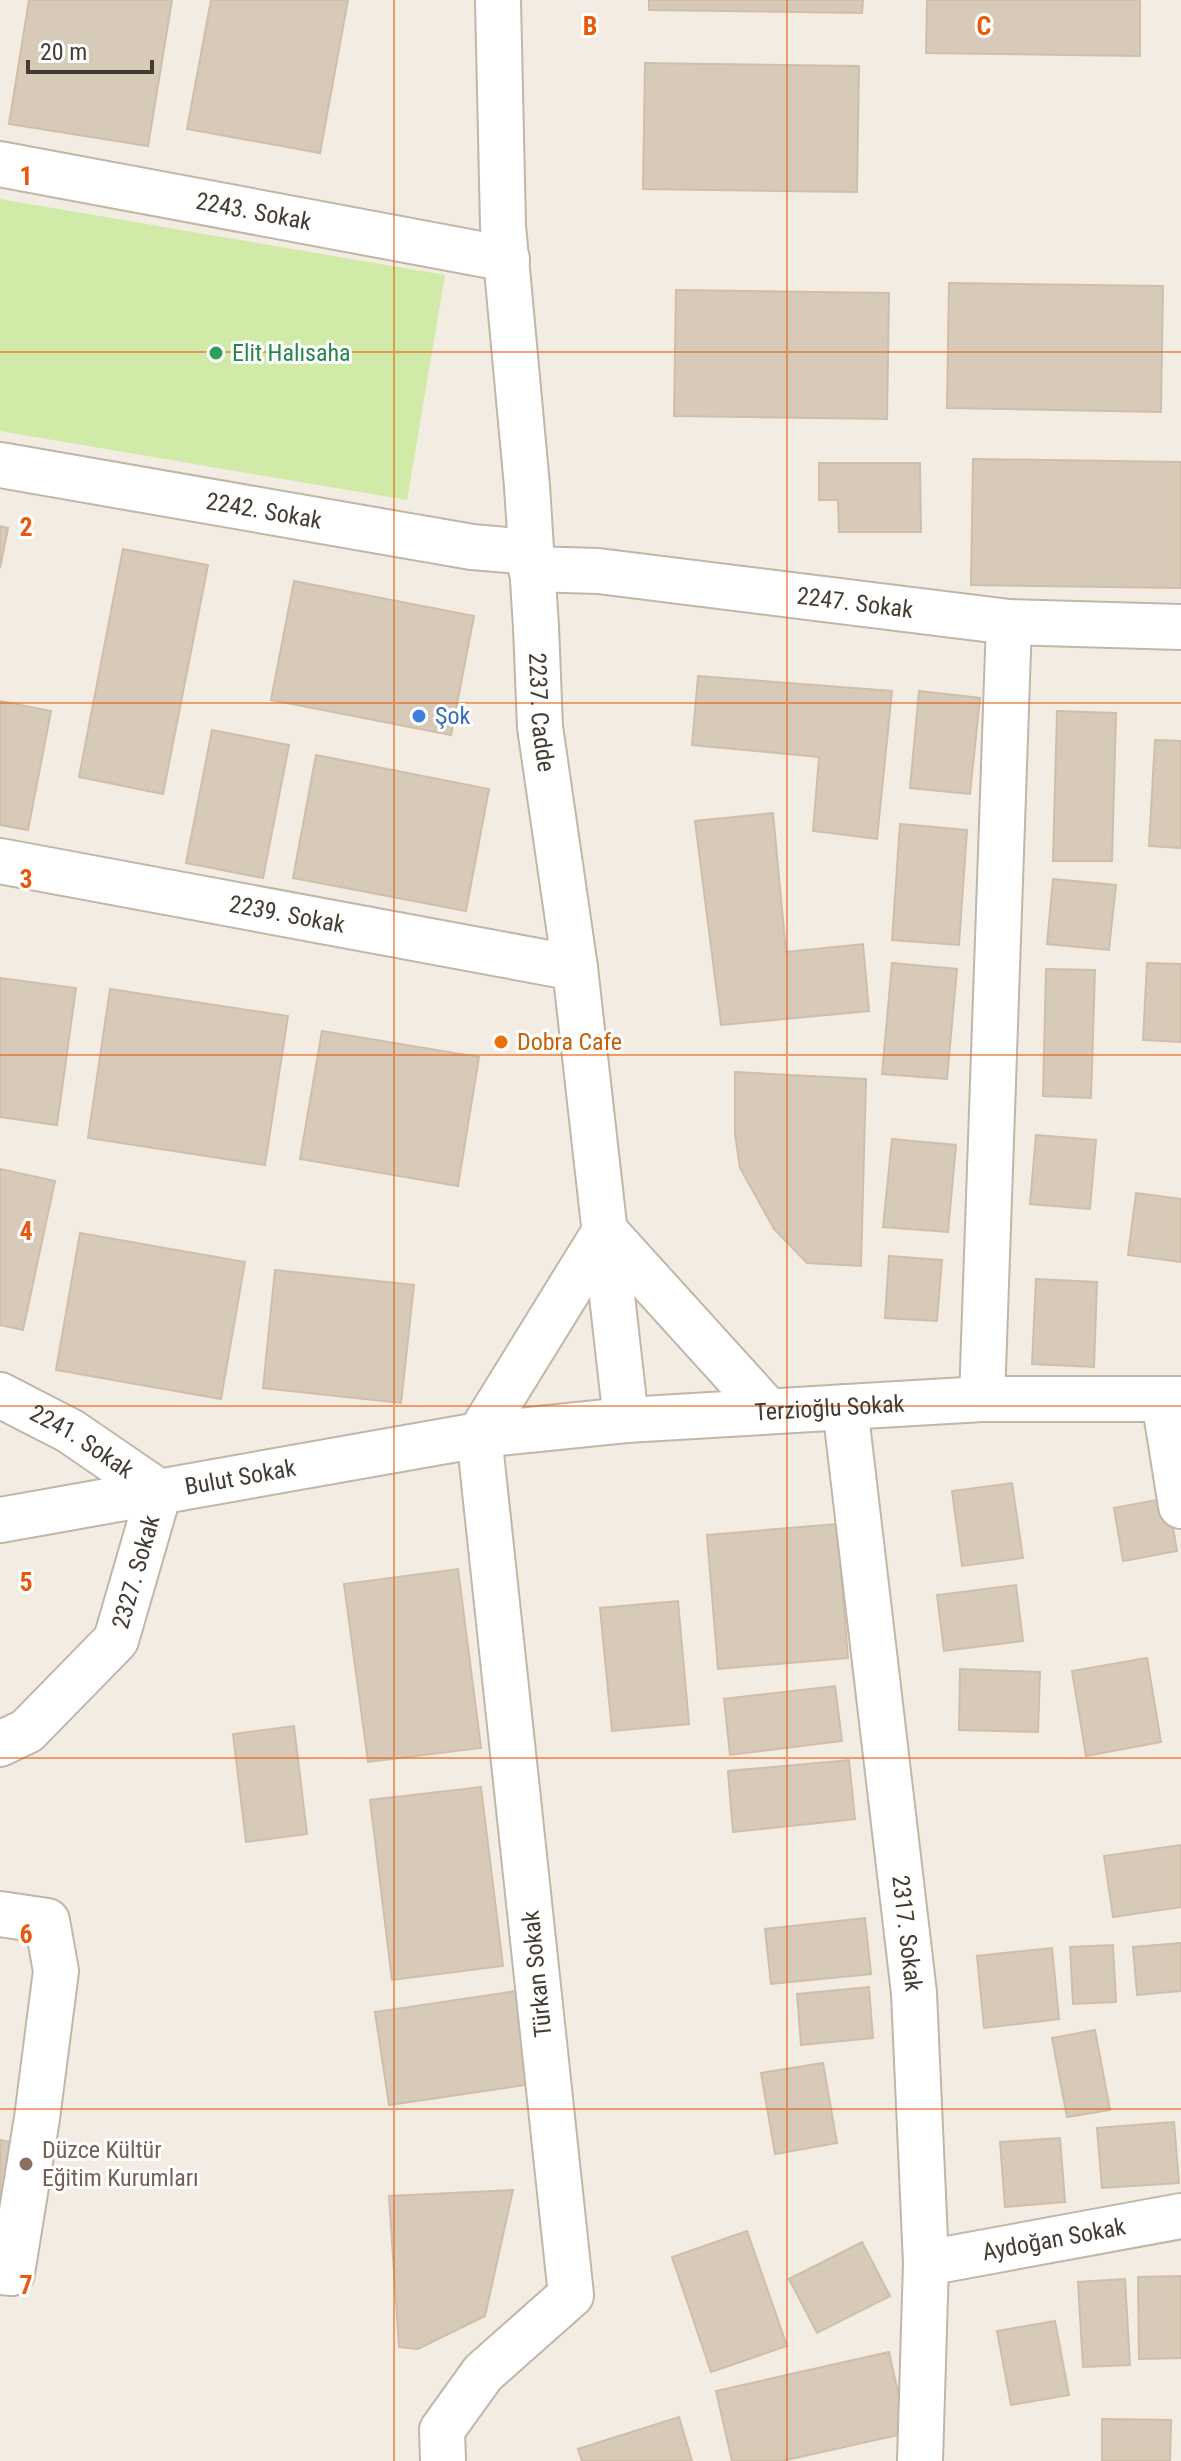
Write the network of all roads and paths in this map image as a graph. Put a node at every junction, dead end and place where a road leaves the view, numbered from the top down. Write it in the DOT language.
graph roads {
  1 [pos="498,0"];
  2 [pos="0,164"];
  3 [pos="507,259"];
  4 [pos="0,465"];
  5 [pos="530,560"];
  6 [pos="1009,622"];
  7 [pos="1181,627"];
  8 [pos="0,861"];
  9 [pos="575,968"];
  10 [pos="605,1231"];
  11 [pos="0,1395"];
  12 [pos="982,1399"];
  13 [pos="1172,1399"];
  14 [pos="845,1407"];
  15 [pos="768,1411"];
  16 [pos="626,1420"];
  17 [pos="479,1435"];
  18 [pos="159,1492"];
  19 [pos="1181,1506"];
  20 [pos="0,1520"];
  21 [pos="0,1744"];
  22 [pos="0,1914"];
  23 [pos="19,2113"];
  24 [pos="1181,2216"];
  25 [pos="926,2263"];
  26 [pos="0,2272"];
  27 [pos="443,2461"];
  28 [pos="920,2461"];
  1 -- 3 [label="street, 2237. Cadde"];
  2 -- 3 [label="street, 2243. Sokak"];
  3 -- 5 [label="street, 2237. Cadde"];
  4 -- 5 [label="street, 2242. Sokak"];
  5 -- 6 [label="street, 2247. Sokak"];
  5 -- 9 [label="street, 2237. Cadde"];
  6 -- 7 [label="street, 2247. Sokak"];
  6 -- 12 [label="street"];
  8 -- 9 [label="street, 2239. Sokak"];
  9 -- 10 [label="street, 2237. Cadde"];
  10 -- 15 [label="street"];
  10 -- 16 [label="street, 2237. Cadde"];
  10 -- 17 [label="street"];
  11 -- 18 [label="street, 2241. Sokak"];
  12 -- 13 [label="street, Terzioğlu Sokak"];
  12 -- 14 [label="street, Terzioğlu Sokak"];
  13 -- 19 [label="street"];
  14 -- 15 [label="street, Terzioğlu Sokak"];
  14 -- 25 [label="street, 2317. Sokak"];
  15 -- 16 [label="street, Terzioğlu Sokak"];
  16 -- 17 [label="street, Terzioğlu Sokak"];
  17 -- 18 [label="street, Bulut Sokak"];
  17 -- 27 [label="street, Türkan Sokak"];
  18 -- 20 [label="street, Bulut Sokak"];
  18 -- 21 [label="street, 2327. Sokak"];
  22 -- 23 [label="street"];
  23 -- 26 [label="street"];
  24 -- 25 [label="street, Aydoğan Sokak"];
  25 -- 28 [label="street, 2317. Sokak"];
}
